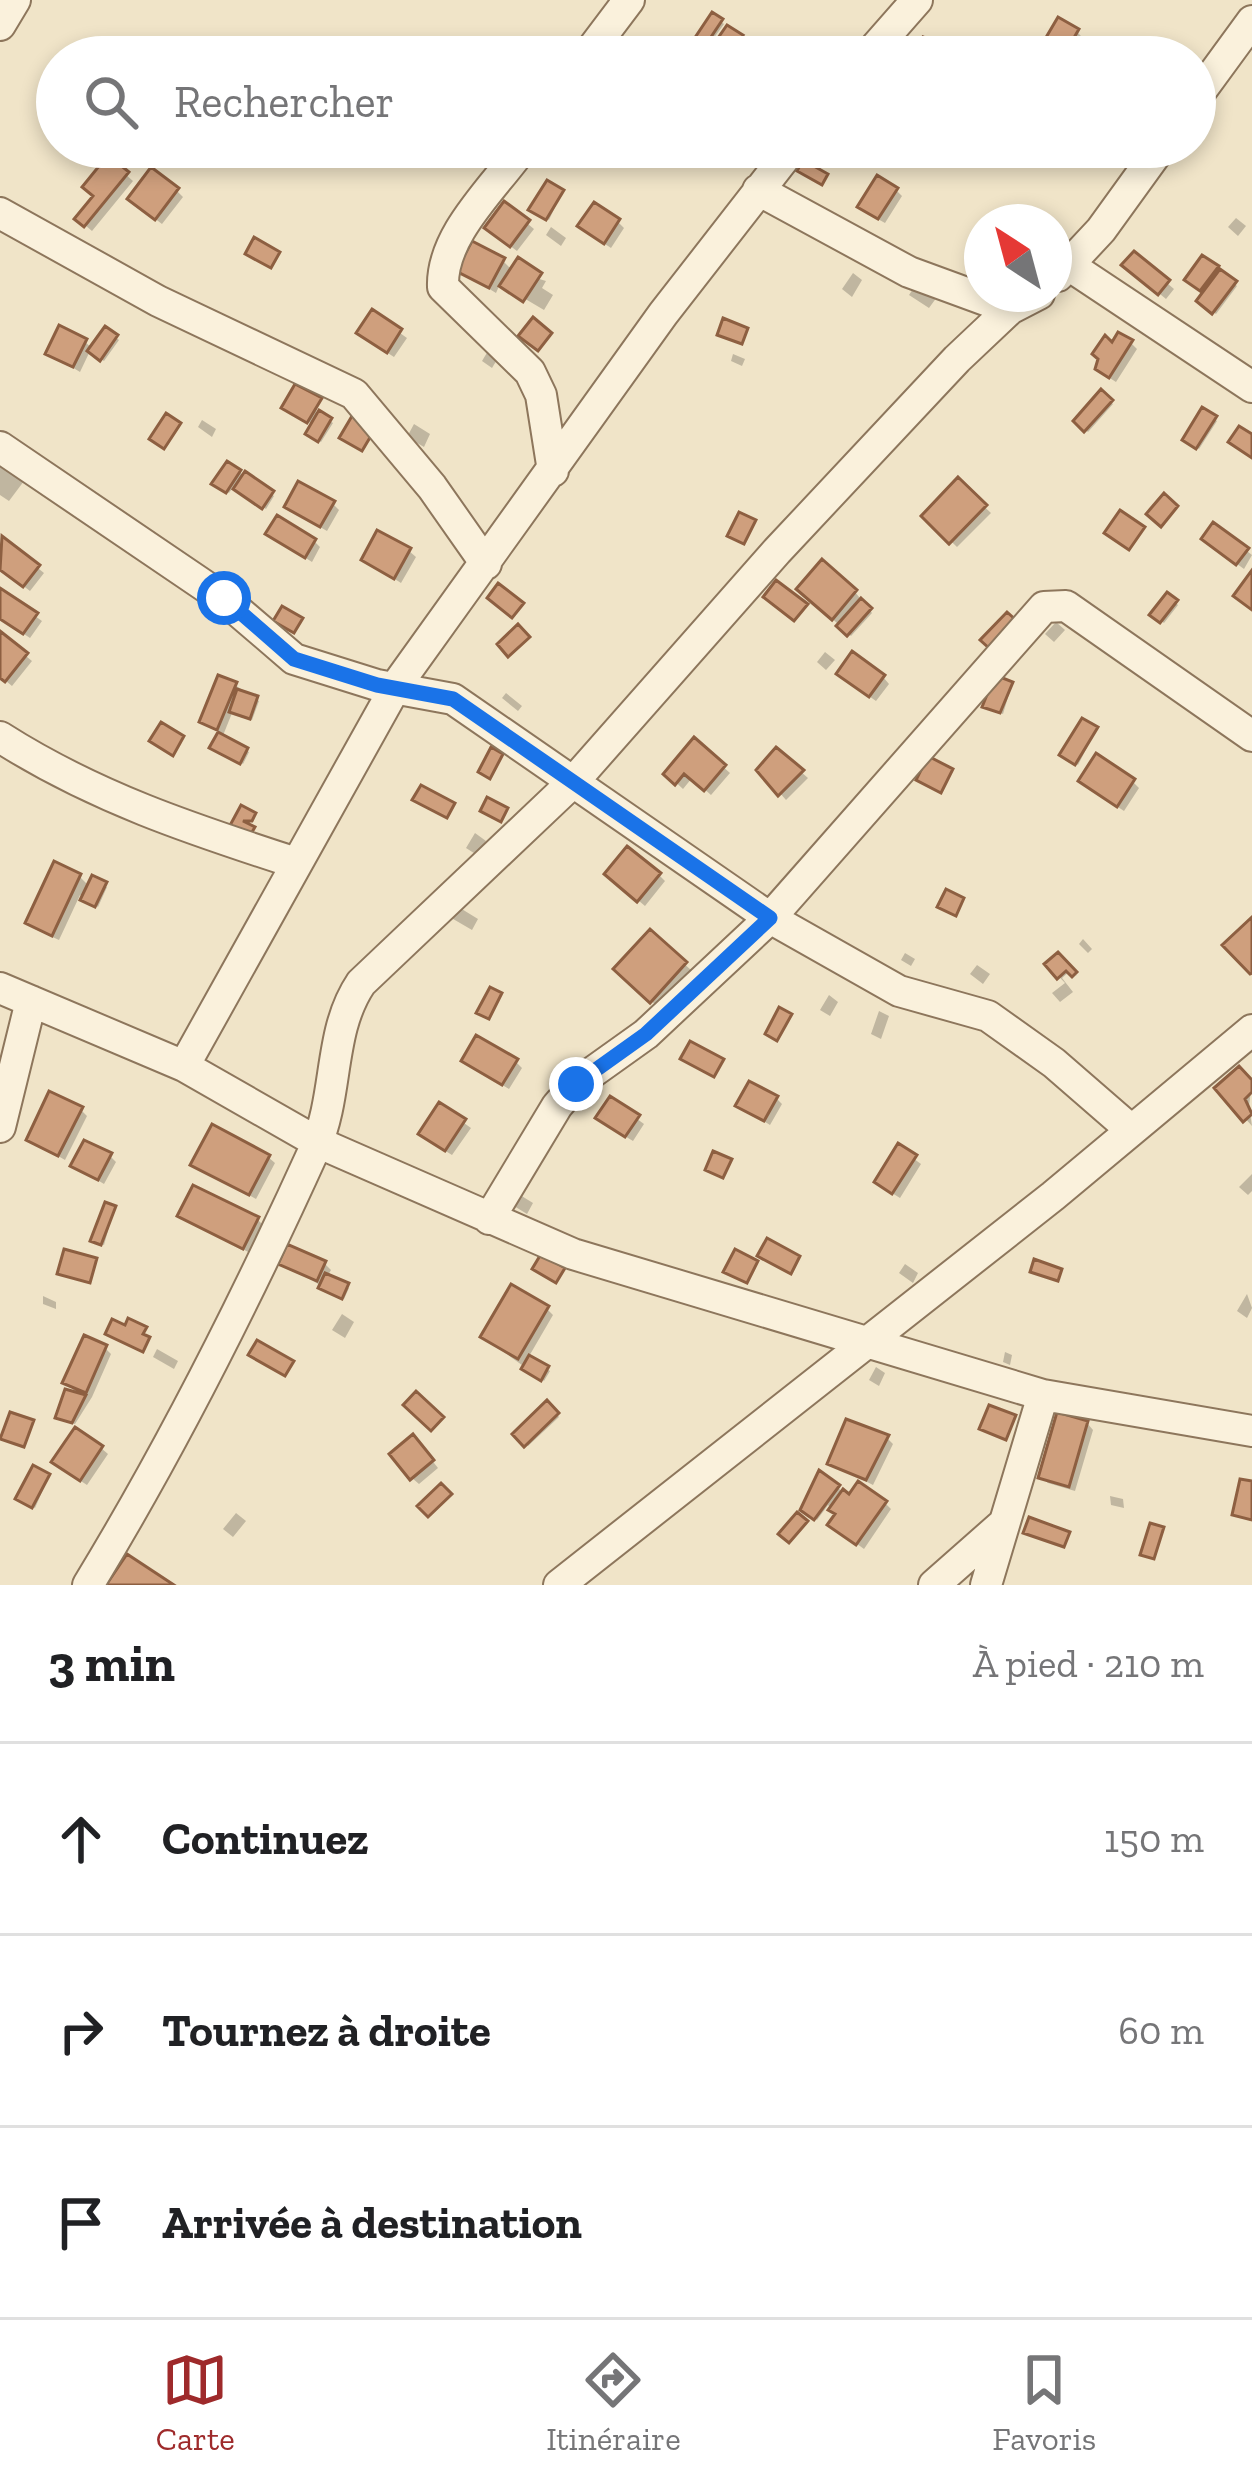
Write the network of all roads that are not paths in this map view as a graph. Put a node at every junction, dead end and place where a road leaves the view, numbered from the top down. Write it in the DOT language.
graph roads {
  1 [pos="15,0"];
  2 [pos="629,0"];
  3 [pos="917,0"];
  4 [pos="1252,21"];
  5 [pos="0,25"];
  6 [pos="602,36"];
  7 [pos="885,36"];
  8 [pos="1216,70"];
  9 [pos="507,168"];
  10 [pos="776,168"];
  11 [pos="1144,168"];
  12 [pos="758,190"];
  13 [pos="0,213"];
  14 [pos="1072,260"];
  15 [pos="1072,279"];
  16 [pos="964,292"];
  17 [pos="1007,312"];
  18 [pos="1252,387"];
  19 [pos="0,447"];
  20 [pos="553,471"];
  21 [pos="486,564"];
  22 [pos="396,686"];
  23 [pos="1252,736"];
  24 [pos="0,737"];
  25 [pos="574,781"];
  26 [pos="296,863"];
  27 [pos="770,918"];
  28 [pos="0,988"];
  29 [pos="31,1000"];
  30 [pos="1252,1030"];
  31 [pos="184,1066"];
  32 [pos="0,1127"];
  33 [pos="1130,1129"];
  34 [pos="317,1142"];
  35 [pos="489,1220"];
  36 [pos="870,1342"];
  37 [pos="1043,1395"];
  38 [pos="1252,1431"];
  39 [pos="1003,1524"];
  40 [pos="88,1585"];
  41 [pos="559,1585"];
  42 [pos="934,1585"];
  43 [pos="986,1585"];
  1 -- 5 [label="street"];
  2 -- 6 [label="street"];
  3 -- 7 [label="street"];
  4 -- 8 [label="street"];
  9 -- 20 [label="street"];
  10 -- 12 [label="street"];
  11 -- 14 [label="street"];
  12 -- 16 [label="street"];
  12 -- 20 [label="street"];
  13 -- 21 [label="street"];
  15 -- 18 [label="street"];
  17 -- 25 [label="street"];
  19 -- 22 [label="street"];
  20 -- 21 [label="street"];
  21 -- 22 [label="street"];
  22 -- 25 [label="street"];
  22 -- 26 [label="street"];
  23 -- 27 [label="street"];
  24 -- 26 [label="street"];
  25 -- 27 [label="street"];
  25 -- 34 [label="street"];
  26 -- 31 [label="street"];
  27 -- 33 [label="street"];
  27 -- 35 [label="street"];
  28 -- 29 [label="street"];
  29 -- 31 [label="street"];
  29 -- 32 [label="street"];
  30 -- 33 [label="street"];
  31 -- 34 [label="street"];
  33 -- 36 [label="street"];
  34 -- 35 [label="street"];
  34 -- 40 [label="street"];
  35 -- 36 [label="street"];
  36 -- 37 [label="street"];
  36 -- 41 [label="street"];
  37 -- 38 [label="street"];
  37 -- 39 [label="street"];
  39 -- 42 [label="street"];
  39 -- 43 [label="street"];
}
